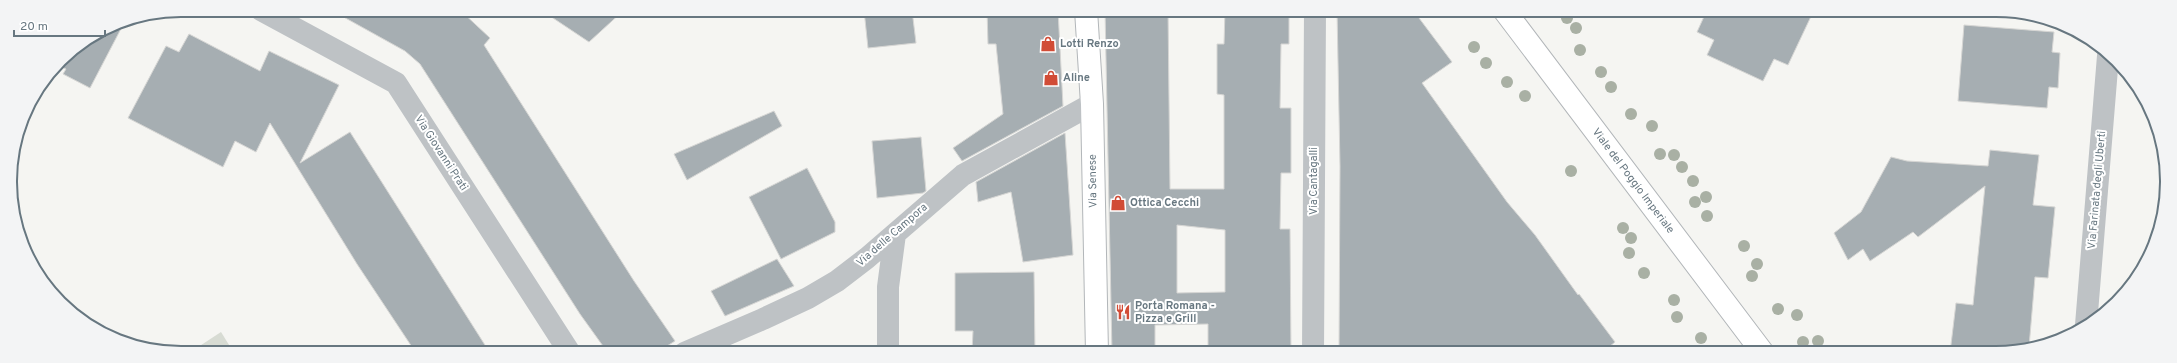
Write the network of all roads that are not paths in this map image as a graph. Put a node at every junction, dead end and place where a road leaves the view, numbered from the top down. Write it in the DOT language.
graph roads {
  1 [pos="274,17"];
  2 [pos="1086,17"];
  3 [pos="1315,17"];
  4 [pos="1509,17"];
  5 [pos="2108,61"];
  6 [pos="1092,104"];
  7 [pos="895,234"];
  8 [pos="2087,318"];
  9 [pos="565,346"];
  10 [pos="717,346"];
  11 [pos="888,346"];
  12 [pos="1097,346"];
  13 [pos="1313,346"];
  14 [pos="1758,346"];
  1 -- 9 [label="street, Via Giovanni Prati"];
  2 -- 6 [label="main road, Via Senese"];
  3 -- 13 [label="street, Via Cantagalli"];
  4 -- 14 [label="main road, Viale del Poggio Imperiale"];
  5 -- 8 [label="street, Via Farinata degli Uberti"];
  6 -- 7 [label="street, Via delle Campora"];
  6 -- 12 [label="main road, Via Senese"];
  7 -- 10 [label="street, Via delle Campora"];
  7 -- 11 [label="street"];
}
